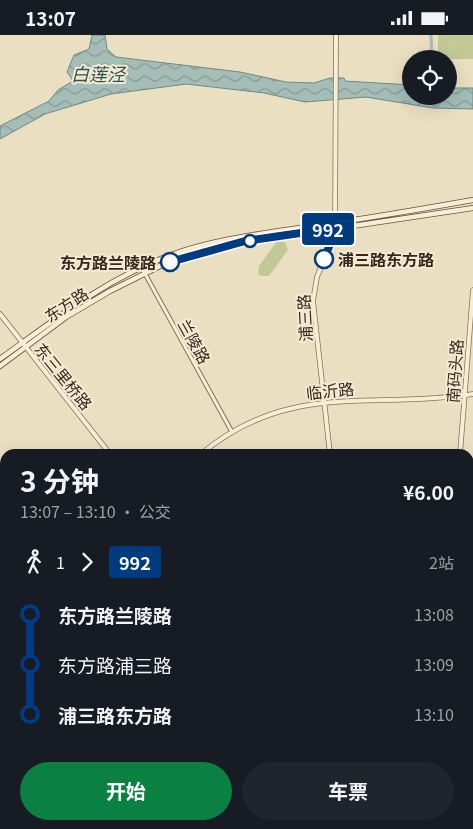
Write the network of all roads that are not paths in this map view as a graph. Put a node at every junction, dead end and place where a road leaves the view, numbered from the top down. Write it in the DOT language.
graph roads {
  1 [pos="336,35"];
  2 [pos="473,201"];
  3 [pos="473,208"];
  4 [pos="335,225"];
  5 [pos="138,261"];
  6 [pos="141,268"];
  7 [pos="145,277"];
  8 [pos="473,290"];
  9 [pos="0,313"];
  10 [pos="23,345"];
  11 [pos="0,359"];
  12 [pos="0,366"];
  13 [pos="473,394"];
  14 [pos="465,395"];
  15 [pos="326,402"];
  16 [pos="232,432"];
  17 [pos="106,449"];
  18 [pos="208,449"];
  19 [pos="330,449"];
  20 [pos="460,449"];
  1 -- 4 [label="street, 浦三路"];
  2 -- 4 [label="main road, 东方路"];
  3 -- 4 [label="main road, 东方路"];
  4 -- 6 [label="main road, 东方路"];
  4 -- 7 [label="main road, 东方路"];
  4 -- 15 [label="street, 浦三路"];
  5 -- 6 [label="street, 兰陵路"];
  6 -- 7 [label="street, 兰陵路"];
  6 -- 10 [label="main road, 东方路"];
  7 -- 10 [label="main road, 东方路"];
  7 -- 16 [label="street, 兰陵路"];
  8 -- 14 [label="street, 南码头路"];
  9 -- 10 [label="street, 东三里桥路"];
  10 -- 11 [label="main road, 东方路"];
  10 -- 12 [label="main road, 东方路"];
  10 -- 17 [label="street, 东三里桥路"];
  13 -- 14 [label="street, 临沂路"];
  14 -- 15 [label="street, 临沂路"];
  14 -- 20 [label="street, 南码头路"];
  15 -- 16 [label="street, 临沂路"];
  15 -- 19 [label="street, 浦三路"];
  16 -- 18 [label="street, 临沂路"];
}
